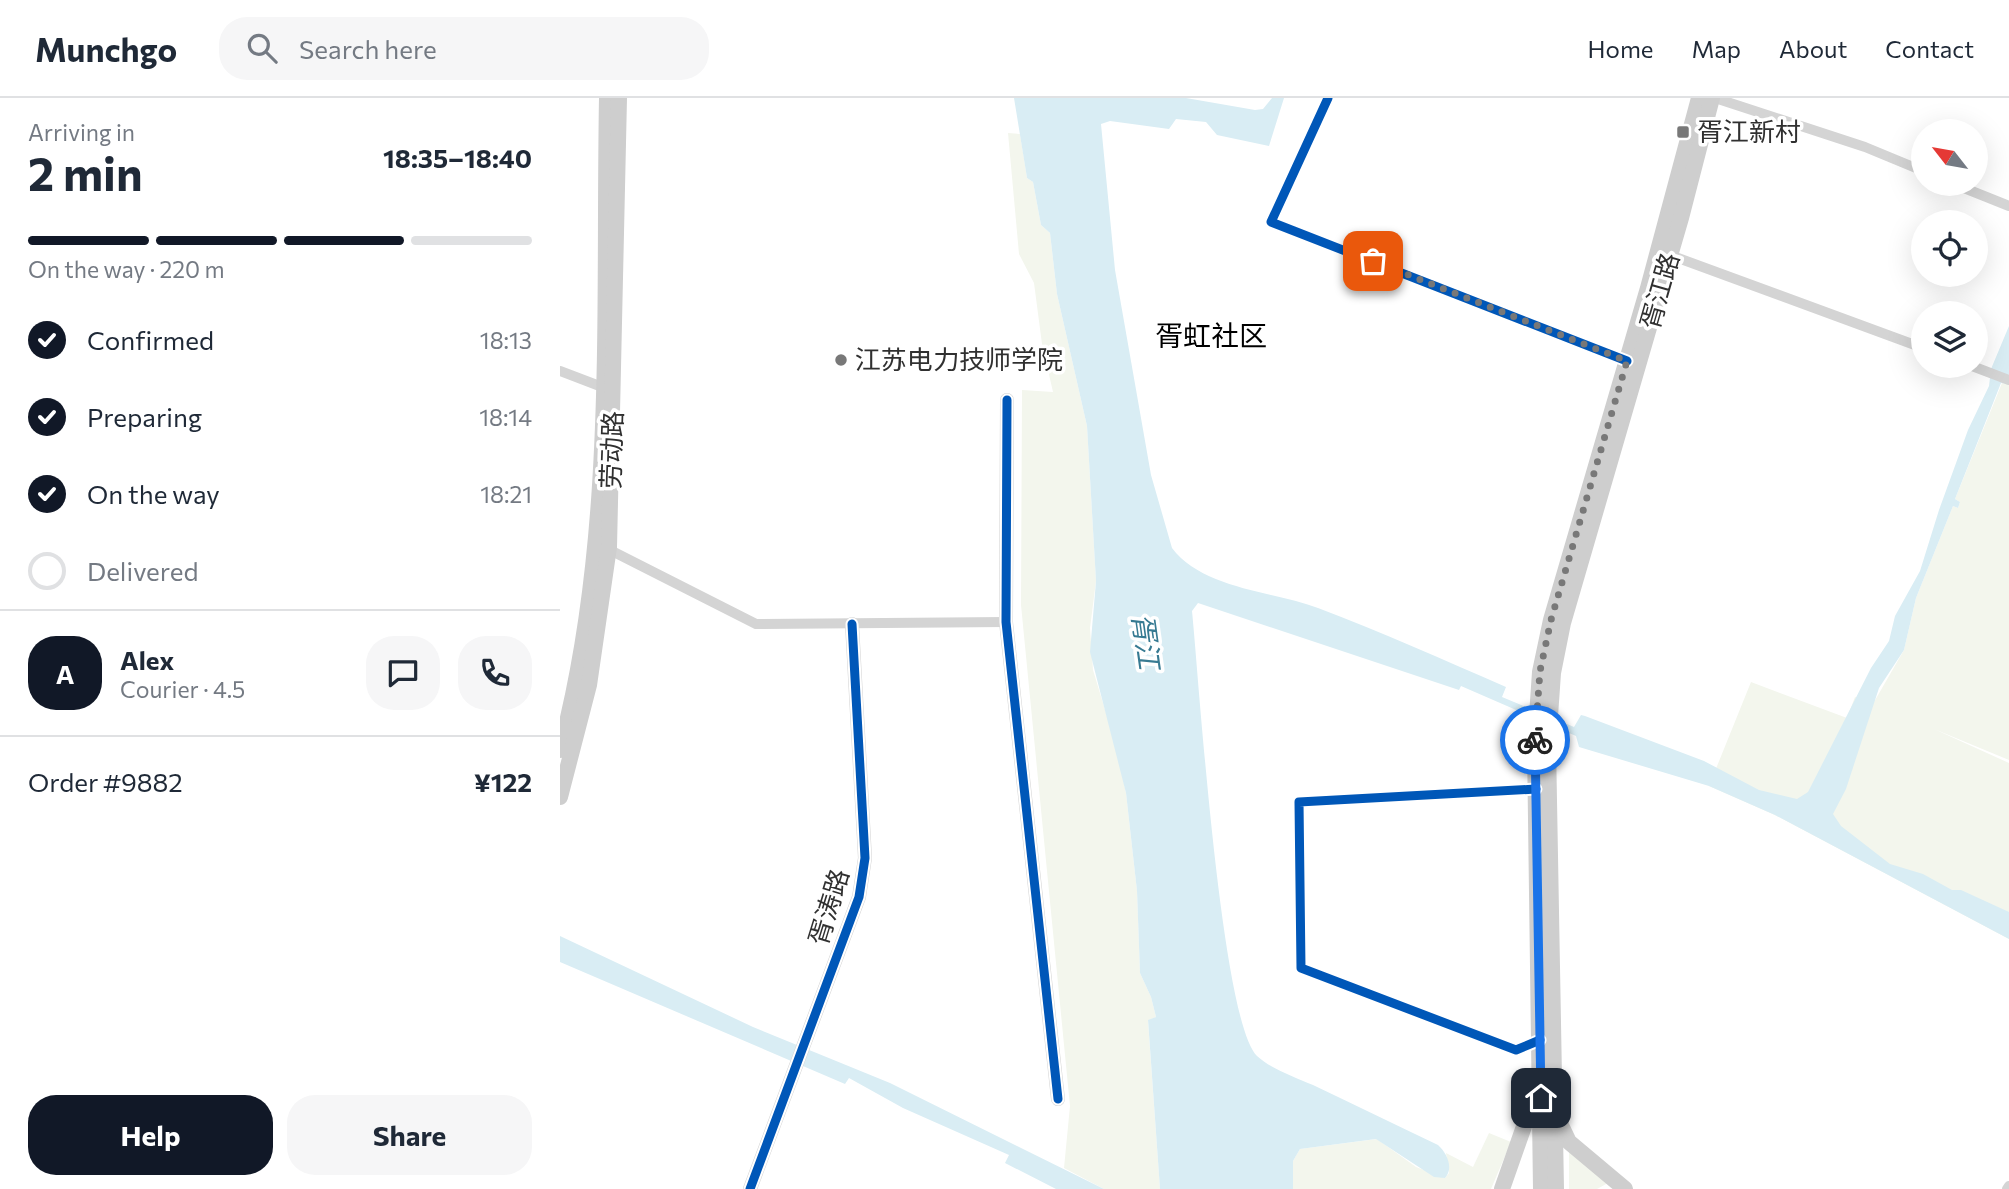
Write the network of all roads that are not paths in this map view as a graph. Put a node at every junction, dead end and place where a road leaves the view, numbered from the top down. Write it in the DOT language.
graph roads {
  1 [pos="607,98"];
  2 [pos="620,98"];
  3 [pos="1328,98"];
  4 [pos="1699,98"];
  5 [pos="1714,98"];
  6 [pos="1911,166"];
  7 [pos="1984,196"];
  8 [pos="2009,206"];
  9 [pos="1670,255"];
  10 [pos="1911,344"];
  11 [pos="1627,361"];
  12 [pos="560,371"];
  13 [pos="1988,372"];
  14 [pos="2009,380"];
  15 [pos="608,389"];
  16 [pos="1007,400"];
  17 [pos="603,547"];
  18 [pos="1006,622"];
  19 [pos="852,624"];
  20 [pos="1549,656"];
  21 [pos="560,750"];
  22 [pos="1542,761"];
  23 [pos="1536,789"];
  24 [pos="560,797"];
  25 [pos="1540,1040"];
  26 [pos="1540,1076"];
  27 [pos="1058,1099"];
  28 [pos="1555,1113"];
  29 [pos="750,1189"];
  30 [pos="1502,1189"];
  31 [pos="1541,1189"];
  32 [pos="1556,1189"];
  33 [pos="1625,1189"];
  1 -- 15 [label="main road, 劳动路"];
  2 -- 15 [label="main road, 劳动路"];
  3 -- 11 [label="street"];
  4 -- 11 [label="main road, 胥江路"];
  5 -- 6 [label="street"];
  5 -- 9 [label="main road, 胥江路"];
  7 -- 8 [label="street"];
  9 -- 10 [label="street"];
  9 -- 20 [label="main road, 胥江路"];
  11 -- 20 [label="main road, 胥江路"];
  12 -- 15 [label="street"];
  13 -- 14 [label="street"];
  15 -- 17 [label="main road, 劳动路"];
  16 -- 18 [label="street"];
  17 -- 19 [label="street"];
  17 -- 21 [label="main road, 劳动路"];
  17 -- 24 [label="main road, 劳动路"];
  18 -- 19 [label="street"];
  18 -- 27 [label="street"];
  19 -- 29 [label="street, 胥涛路"];
  20 -- 22 [label="main road, 胥江路"];
  22 -- 23 [label="main road, 胥江路"];
  22 -- 28 [label="main road, 胥江路"];
  23 -- 25 [label="main road, 胥江路"];
  23 -- 25 [label="street"];
  25 -- 26 [label="main road, 胥江路"];
  26 -- 30 [label="main road"];
  26 -- 31 [label="main road, 胥江路"];
  28 -- 32 [label="main road, 胥江路"];
  28 -- 33 [label="main road"];
}
